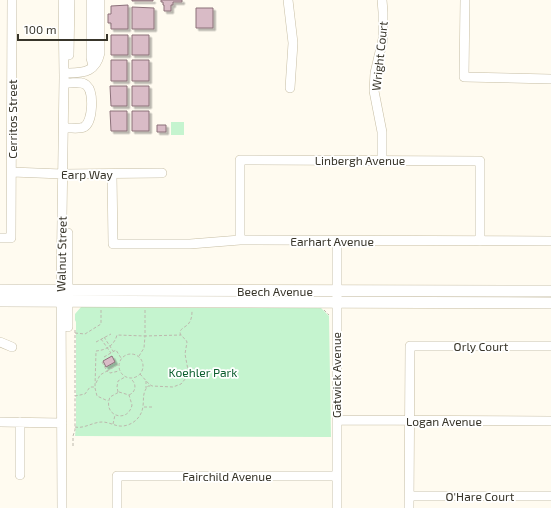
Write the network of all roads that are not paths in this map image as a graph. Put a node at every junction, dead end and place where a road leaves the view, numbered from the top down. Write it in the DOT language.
graph roads {
  1 [pos="12,0"];
  2 [pos="63,0"];
  3 [pos="70,0"];
  4 [pos="91,0"];
  5 [pos="100,0"];
  6 [pos="288,0"];
  7 [pos="382,0"];
  8 [pos="465,0"];
  9 [pos="94,66"];
  10 [pos="68,78"];
  11 [pos="551,79"];
  12 [pos="290,88"];
  13 [pos="68,128"];
  14 [pos="382,160"];
  15 [pos="12,172"];
  16 [pos="162,173"];
  17 [pos="65,174"];
  18 [pos="112,174"];
  19 [pos="0,238"];
  20 [pos="240,240"];
  21 [pos="336,241"];
  22 [pos="480,241"];
  23 [pos="551,242"];
  24 [pos="0,290"];
  25 [pos="551,291"];
  26 [pos="64,296"];
  27 [pos="336,296"];
  28 [pos="0,300"];
  29 [pos="551,302"];
  30 [pos="0,342"];
  31 [pos="551,346"];
  32 [pos="12,347"];
  33 [pos="336,420"];
  34 [pos="410,421"];
  35 [pos="551,421"];
  36 [pos="0,422"];
  37 [pos="20,422"];
  38 [pos="62,423"];
  39 [pos="20,475"];
  40 [pos="337,476"];
  41 [pos="410,496"];
  42 [pos="551,496"];
  43 [pos="62,508"];
  44 [pos="68,508"];
  45 [pos="117,508"];
  46 [pos="337,508"];
  47 [pos="410,508"];
  1 -- 15 [label="street, Cerritos Street"];
  2 -- 10 [label="street, Walnut Street"];
  3 -- 10 [label="street, Walnut Street"];
  4 -- 9 [label="street"];
  5 -- 9 [label="street"];
  6 -- 12 [label="street"];
  7 -- 14 [label="street, Wright Court"];
  8 -- 11 [label="street"];
  9 -- 10 [label="street"];
  10 -- 13 [label="street, Walnut Street"];
  10 -- 13 [label="street"];
  10 -- 17 [label="street, Walnut Street"];
  13 -- 17 [label="street, Walnut Street"];
  14 -- 20 [label="street, Linbergh Avenue"];
  14 -- 22 [label="street, Linbergh Avenue"];
  15 -- 17 [label="street, Earp Way"];
  15 -- 19 [label="street, Cerritos Street"];
  16 -- 18 [label="street, Earp Way"];
  17 -- 18 [label="street, Earp Way"];
  17 -- 26 [label="street, Walnut Street"];
  18 -- 20 [label="street, Earhart Avenue"];
  20 -- 21 [label="street, Earhart Avenue"];
  21 -- 22 [label="street, Earhart Avenue"];
  21 -- 27 [label="street, Gatwick Avenue"];
  22 -- 23 [label="street, Earhart Avenue"];
  24 -- 26 [label="main road, Beech Avenue"];
  25 -- 27 [label="main road, Beech Avenue"];
  26 -- 27 [label="main road, Beech Avenue"];
  26 -- 28 [label="main road, Beech Avenue"];
  26 -- 38 [label="street, Walnut Street"];
  26 -- 44 [label="street, Walnut Street"];
  27 -- 29 [label="main road, Beech Avenue"];
  27 -- 33 [label="street, Gatwick Avenue"];
  30 -- 32 [label="street"];
  31 -- 34 [label="street, Orly Court"];
  33 -- 34 [label="street, Logan Avenue"];
  33 -- 40 [label="street, Gatwick Avenue"];
  34 -- 35 [label="street, Logan Avenue"];
  34 -- 41 [label="street"];
  36 -- 37 [label="street"];
  37 -- 38 [label="street"];
  37 -- 39 [label="street"];
  38 -- 43 [label="street, Walnut Street"];
  40 -- 45 [label="street, Fairchild Avenue"];
  40 -- 46 [label="street, Gatwick Avenue"];
  41 -- 42 [label="street, O'Hare Court"];
  41 -- 47 [label="street"];
}
